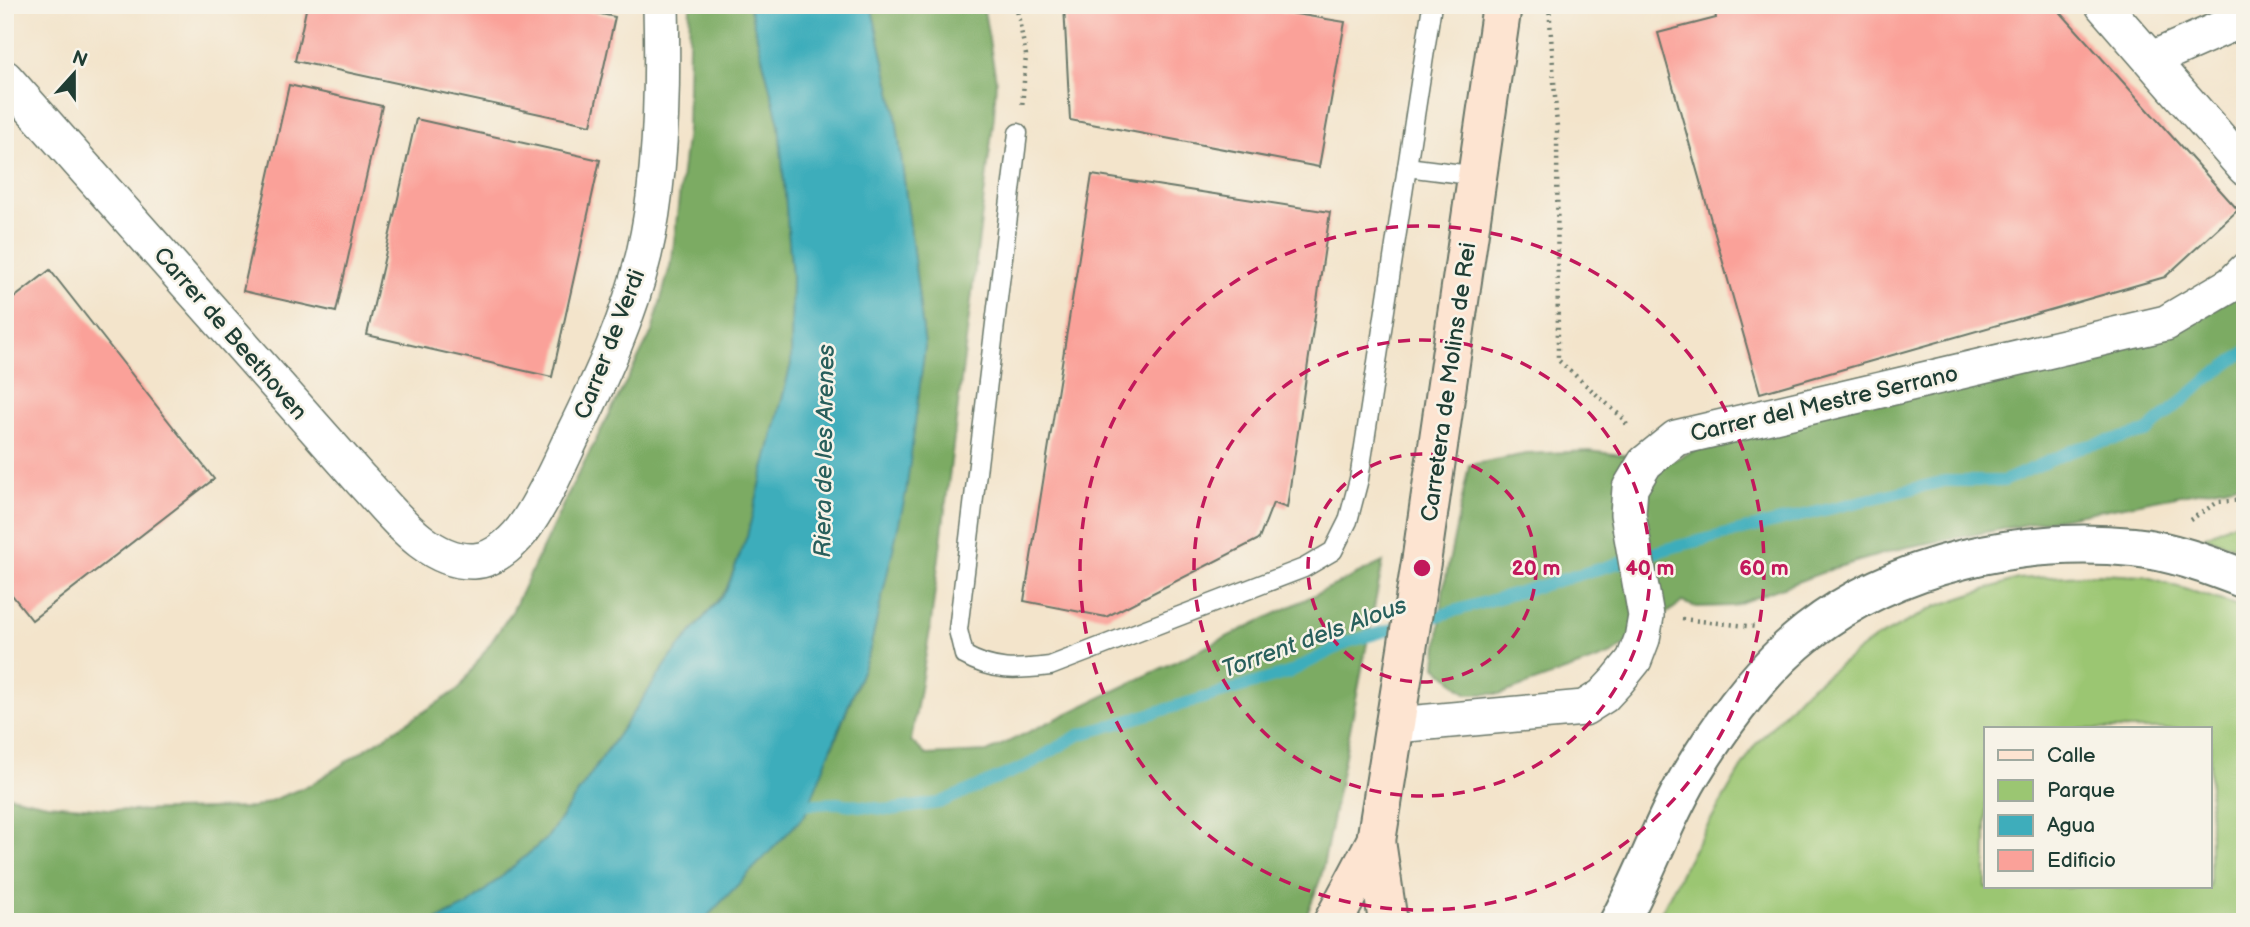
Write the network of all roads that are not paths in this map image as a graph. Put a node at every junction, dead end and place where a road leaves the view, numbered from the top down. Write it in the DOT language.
graph roads {
  1 [pos="661,5"];
  2 [pos="1432,5"];
  3 [pos="1502,5"];
  4 [pos="2103,5"];
  5 [pos="2245,18"];
  6 [pos="2152,59"];
  7 [pos="5,78"];
  8 [pos="1018,133"];
  9 [pos="1407,167"];
  10 [pos="2245,168"];
  11 [pos="1478,176"];
  12 [pos="2245,271"];
  13 [pos="476,561"];
  14 [pos="2245,579"];
  15 [pos="1396,725"];
  16 [pos="1376,841"];
  17 [pos="1333,922"];
  18 [pos="1388,922"];
  19 [pos="1619,922"];
  1 -- 13 [label="street, Carrer de Verdi"];
  2 -- 9 [label="lane"];
  3 -- 11 [label="main road, Carretera de Molins de Rei"];
  4 -- 6 [label="street"];
  5 -- 6 [label="street"];
  6 -- 10 [label="street"];
  7 -- 13 [label="street, Carrer de Beethoven"];
  8 -- 9 [label="lane"];
  9 -- 11 [label="lane"];
  11 -- 15 [label="main road, Carretera de Molins de Rei"];
  12 -- 15 [label="street, Carrer del Mestre Serrano"];
  14 -- 19 [label="street"];
  15 -- 16 [label="main road, Carretera de Molins de Rei"];
  16 -- 17 [label="main road, Carretera de Molins de Rei"];
  16 -- 18 [label="main road, Carretera de Molins de Rei"];
}
